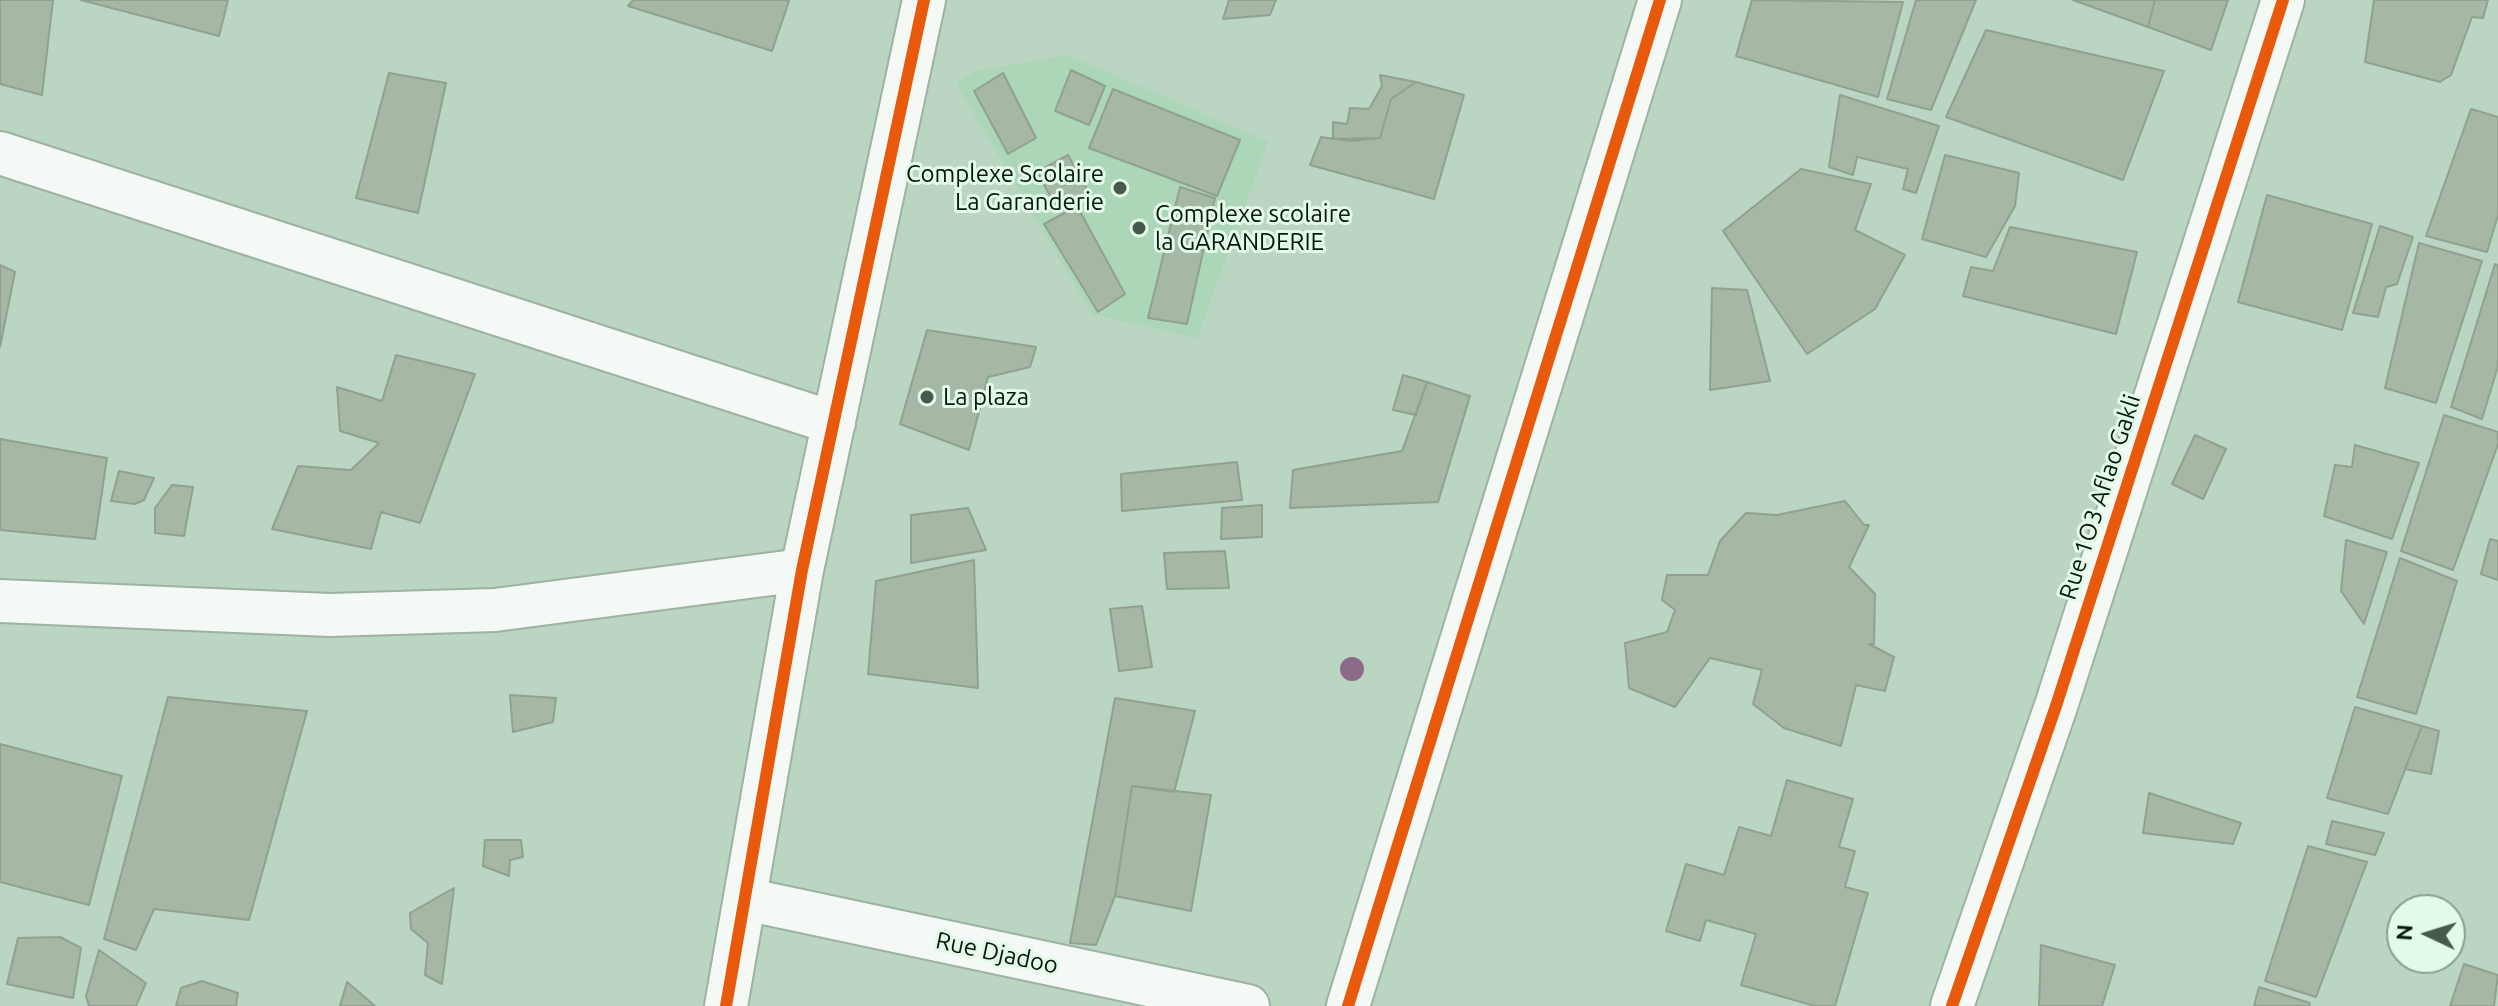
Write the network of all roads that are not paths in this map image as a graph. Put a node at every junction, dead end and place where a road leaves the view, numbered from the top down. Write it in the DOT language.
graph roads {
  1 [pos="924,0"];
  2 [pos="1660,0"];
  3 [pos="2283,0"];
  4 [pos="0,153"];
  5 [pos="834,423"];
  6 [pos="802,570"];
  7 [pos="0,601"];
  8 [pos="745,899"];
  9 [pos="726,1006"];
  10 [pos="1248,1006"];
  11 [pos="1348,1006"];
  12 [pos="1952,1006"];
  1 -- 5 [label="street"];
  2 -- 11 [label="street"];
  3 -- 12 [label="street, Rue 1O3 Aflao Gakli"];
  4 -- 5 [label="street"];
  5 -- 6 [label="street"];
  6 -- 7 [label="street"];
  6 -- 8 [label="street"];
  8 -- 9 [label="street"];
  8 -- 10 [label="street, Rue Djadoo"];
}
